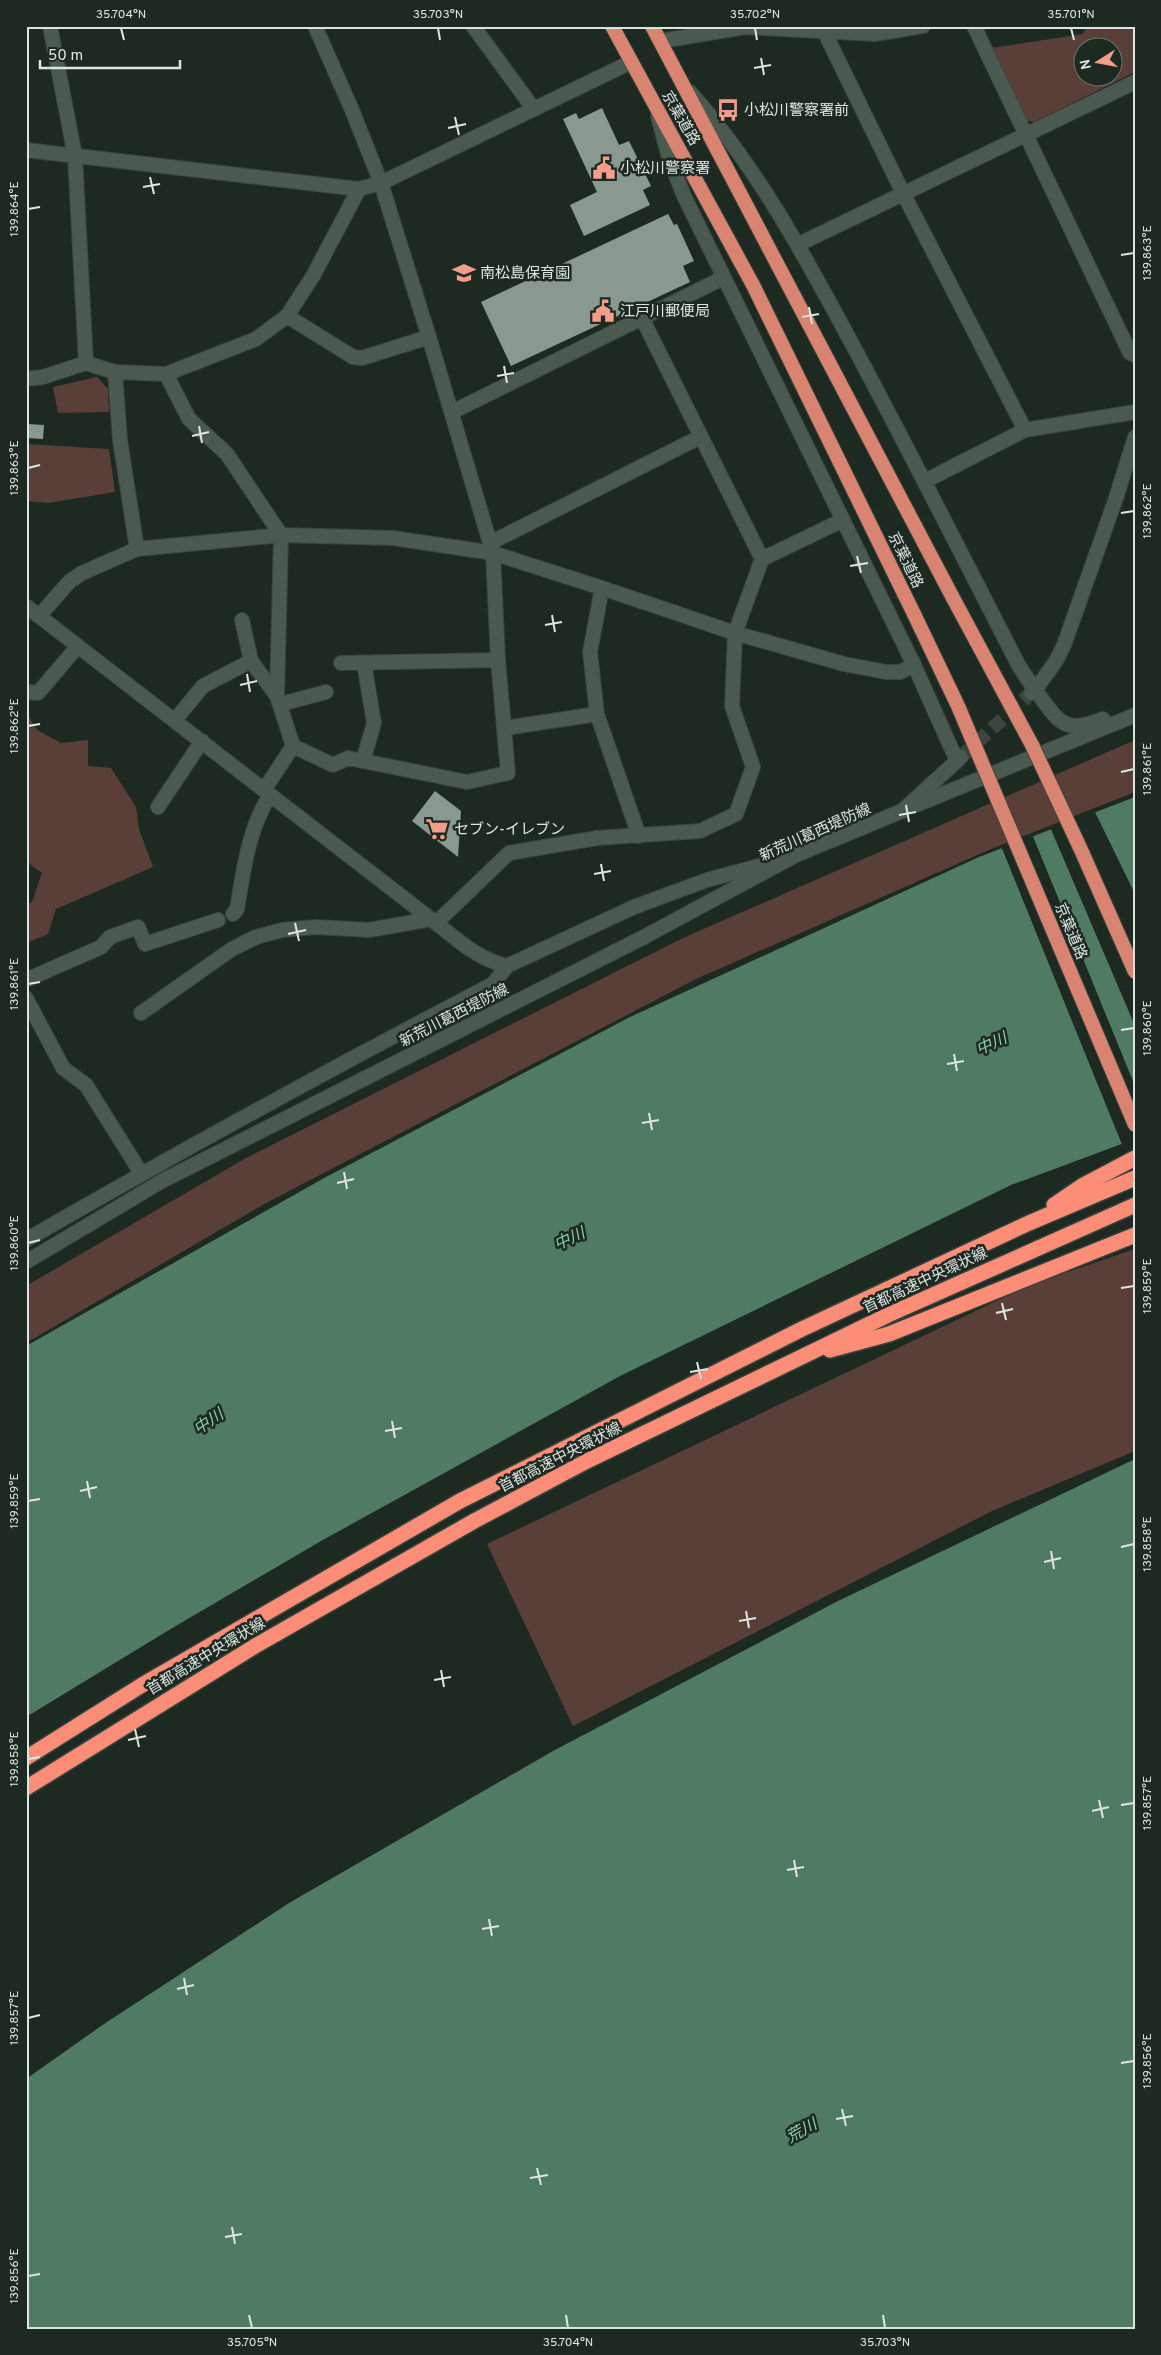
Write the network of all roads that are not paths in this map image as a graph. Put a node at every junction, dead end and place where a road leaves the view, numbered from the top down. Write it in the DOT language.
graph roads {
  1 [pos="50,26"];
  2 [pos="315,26"];
  3 [pos="473,26"];
  4 [pos="612,26"];
  5 [pos="652,26"];
  6 [pos="923,26"];
  7 [pos="974,26"];
  8 [pos="824,31"];
  9 [pos="661,41"];
  10 [pos="630,62"];
  11 [pos="1135,82"];
  12 [pos="688,90"];
  13 [pos="654,104"];
  14 [pos="532,108"];
  15 [pos="1026,136"];
  16 [pos="26,150"];
  17 [pos="75,156"];
  18 [pos="381,183"];
  19 [pos="359,189"];
  20 [pos="903,193"];
  21 [pos="799,244"];
  22 [pos="723,278"];
  23 [pos="287,316"];
  24 [pos="643,320"];
  25 [pos="429,337"];
  26 [pos="1135,355"];
  27 [pos="86,363"];
  28 [pos="115,372"];
  29 [pos="166,374"];
  30 [pos="26,378"];
  31 [pos="452,412"];
  32 [pos="1135,412"];
  33 [pos="1025,430"];
  34 [pos="700,437"];
  35 [pos="1135,437"];
  36 [pos="926,481"];
  37 [pos="843,520"];
  38 [pos="281,535"];
  39 [pos="492,548"];
  40 [pos="137,549"];
  41 [pos="762,559"];
  42 [pos="602,588"];
  43 [pos="26,606"];
  44 [pos="39,616"];
  45 [pos="242,620"];
  46 [pos="735,633"];
  47 [pos="78,646"];
  48 [pos="498,660"];
  49 [pos="251,661"];
  50 [pos="341,662"];
  51 [pos="364,663"];
  52 [pos="914,665"];
  53 [pos="1033,691"];
  54 [pos="26,692"];
  55 [pos="326,692"];
  56 [pos="279,700"];
  57 [pos="1135,707"];
  58 [pos="597,714"];
  59 [pos="1135,716"];
  60 [pos="175,720"];
  61 [pos="506,728"];
  62 [pos="202,741"];
  63 [pos="293,746"];
  64 [pos="363,761"];
  65 [pos="267,792"];
  66 [pos="158,807"];
  67 [pos="902,811"];
  68 [pos="640,836"];
  69 [pos="796,855"];
  70 [pos="234,914"];
  71 [pos="218,920"];
  72 [pos="433,921"];
  73 [pos="507,966"];
  74 [pos="1135,972"];
  75 [pos="26,980"];
  76 [pos="26,998"];
  77 [pos="141,1013"];
  78 [pos="1135,1125"];
  79 [pos="1135,1158"];
  80 [pos="141,1173"];
  81 [pos="1135,1178"];
  82 [pos="1135,1205"];
  83 [pos="1028,1223"];
  84 [pos="1135,1234"];
  85 [pos="26,1240"];
  86 [pos="26,1262"];
  87 [pos="795,1360"];
  88 [pos="26,1758"];
  89 [pos="26,1788"];
  1 -- 17 [label="street"];
  2 -- 18 [label="street"];
  3 -- 14 [label="street"];
  4 -- 10 [label="highway, 京葉道路"];
  5 -- 9 [label="highway, 京葉道路"];
  6 -- 8 [label="street"];
  7 -- 15 [label="street"];
  8 -- 9 [label="street"];
  8 -- 20 [label="street"];
  9 -- 12 [label="highway, 京葉道路"];
  10 -- 13 [label="highway, 京葉道路"];
  10 -- 14 [label="street"];
  11 -- 15 [label="street"];
  12 -- 21 [label="street"];
  12 -- 74 [label="highway, 京葉道路, bridge"];
  13 -- 22 [label="street"];
  13 -- 78 [label="highway, 京葉道路, bridge"];
  14 -- 18 [label="street"];
  15 -- 20 [label="street"];
  15 -- 26 [label="street"];
  16 -- 17 [label="street"];
  17 -- 19 [label="street"];
  17 -- 27 [label="street"];
  18 -- 19 [label="street"];
  18 -- 25 [label="street"];
  19 -- 23 [label="street"];
  20 -- 21 [label="street"];
  20 -- 33 [label="street"];
  21 -- 36 [label="street"];
  22 -- 24 [label="street"];
  22 -- 37 [label="street"];
  23 -- 25 [label="street"];
  23 -- 29 [label="street"];
  24 -- 31 [label="street"];
  24 -- 34 [label="street"];
  25 -- 31 [label="street"];
  27 -- 28 [label="street"];
  27 -- 30 [label="street"];
  28 -- 29 [label="street"];
  28 -- 40 [label="street"];
  29 -- 38 [label="street"];
  31 -- 39 [label="street"];
  32 -- 33 [label="street"];
  33 -- 36 [label="street"];
  34 -- 39 [label="street"];
  34 -- 41 [label="street"];
  35 -- 53 [label="street"];
  36 -- 53 [label="street"];
  37 -- 41 [label="street"];
  37 -- 52 [label="street"];
  38 -- 39 [label="street"];
  38 -- 40 [label="street"];
  38 -- 56 [label="street"];
  39 -- 42 [label="street"];
  39 -- 48 [label="street"];
  40 -- 44 [label="street"];
  41 -- 46 [label="street"];
  42 -- 46 [label="street"];
  42 -- 58 [label="street"];
  43 -- 44 [label="street"];
  44 -- 47 [label="street"];
  45 -- 49 [label="street"];
  46 -- 52 [label="street"];
  46 -- 68 [label="street"];
  47 -- 54 [label="street"];
  47 -- 60 [label="street"];
  48 -- 51 [label="street"];
  48 -- 61 [label="street"];
  49 -- 56 [label="street"];
  49 -- 60 [label="street"];
  50 -- 51 [label="street"];
  51 -- 64 [label="street"];
  52 -- 67 [label="street, 新荒川葛西堤防線"];
  53 -- 57 [label="street"];
  55 -- 56 [label="street"];
  56 -- 63 [label="street"];
  58 -- 61 [label="street"];
  58 -- 68 [label="street"];
  59 -- 67 [label="street, 新荒川葛西堤防線"];
  60 -- 62 [label="street"];
  61 -- 64 [label="street"];
  62 -- 65 [label="street"];
  62 -- 66 [label="street"];
  63 -- 64 [label="street"];
  63 -- 65 [label="street"];
  65 -- 70 [label="street"];
  65 -- 72 [label="street"];
  67 -- 69 [label="street, 新荒川葛西堤防線"];
  68 -- 72 [label="street"];
  69 -- 73 [label="street"];
  69 -- 86 [label="street, 新荒川葛西堤防線"];
  71 -- 75 [label="street"];
  72 -- 73 [label="street"];
  72 -- 77 [label="street"];
  73 -- 80 [label="street"];
  76 -- 80 [label="street"];
  79 -- 83 [label="highway"];
  80 -- 85 [label="street"];
  81 -- 83 [label="highway, 首都高速中央環状線"];
  82 -- 87 [label="highway, 首都高速中央環状線"];
  83 -- 88 [label="highway, 首都高速中央環状線"];
  84 -- 87 [label="highway"];
  87 -- 89 [label="highway, 首都高速中央環状線"];
}
